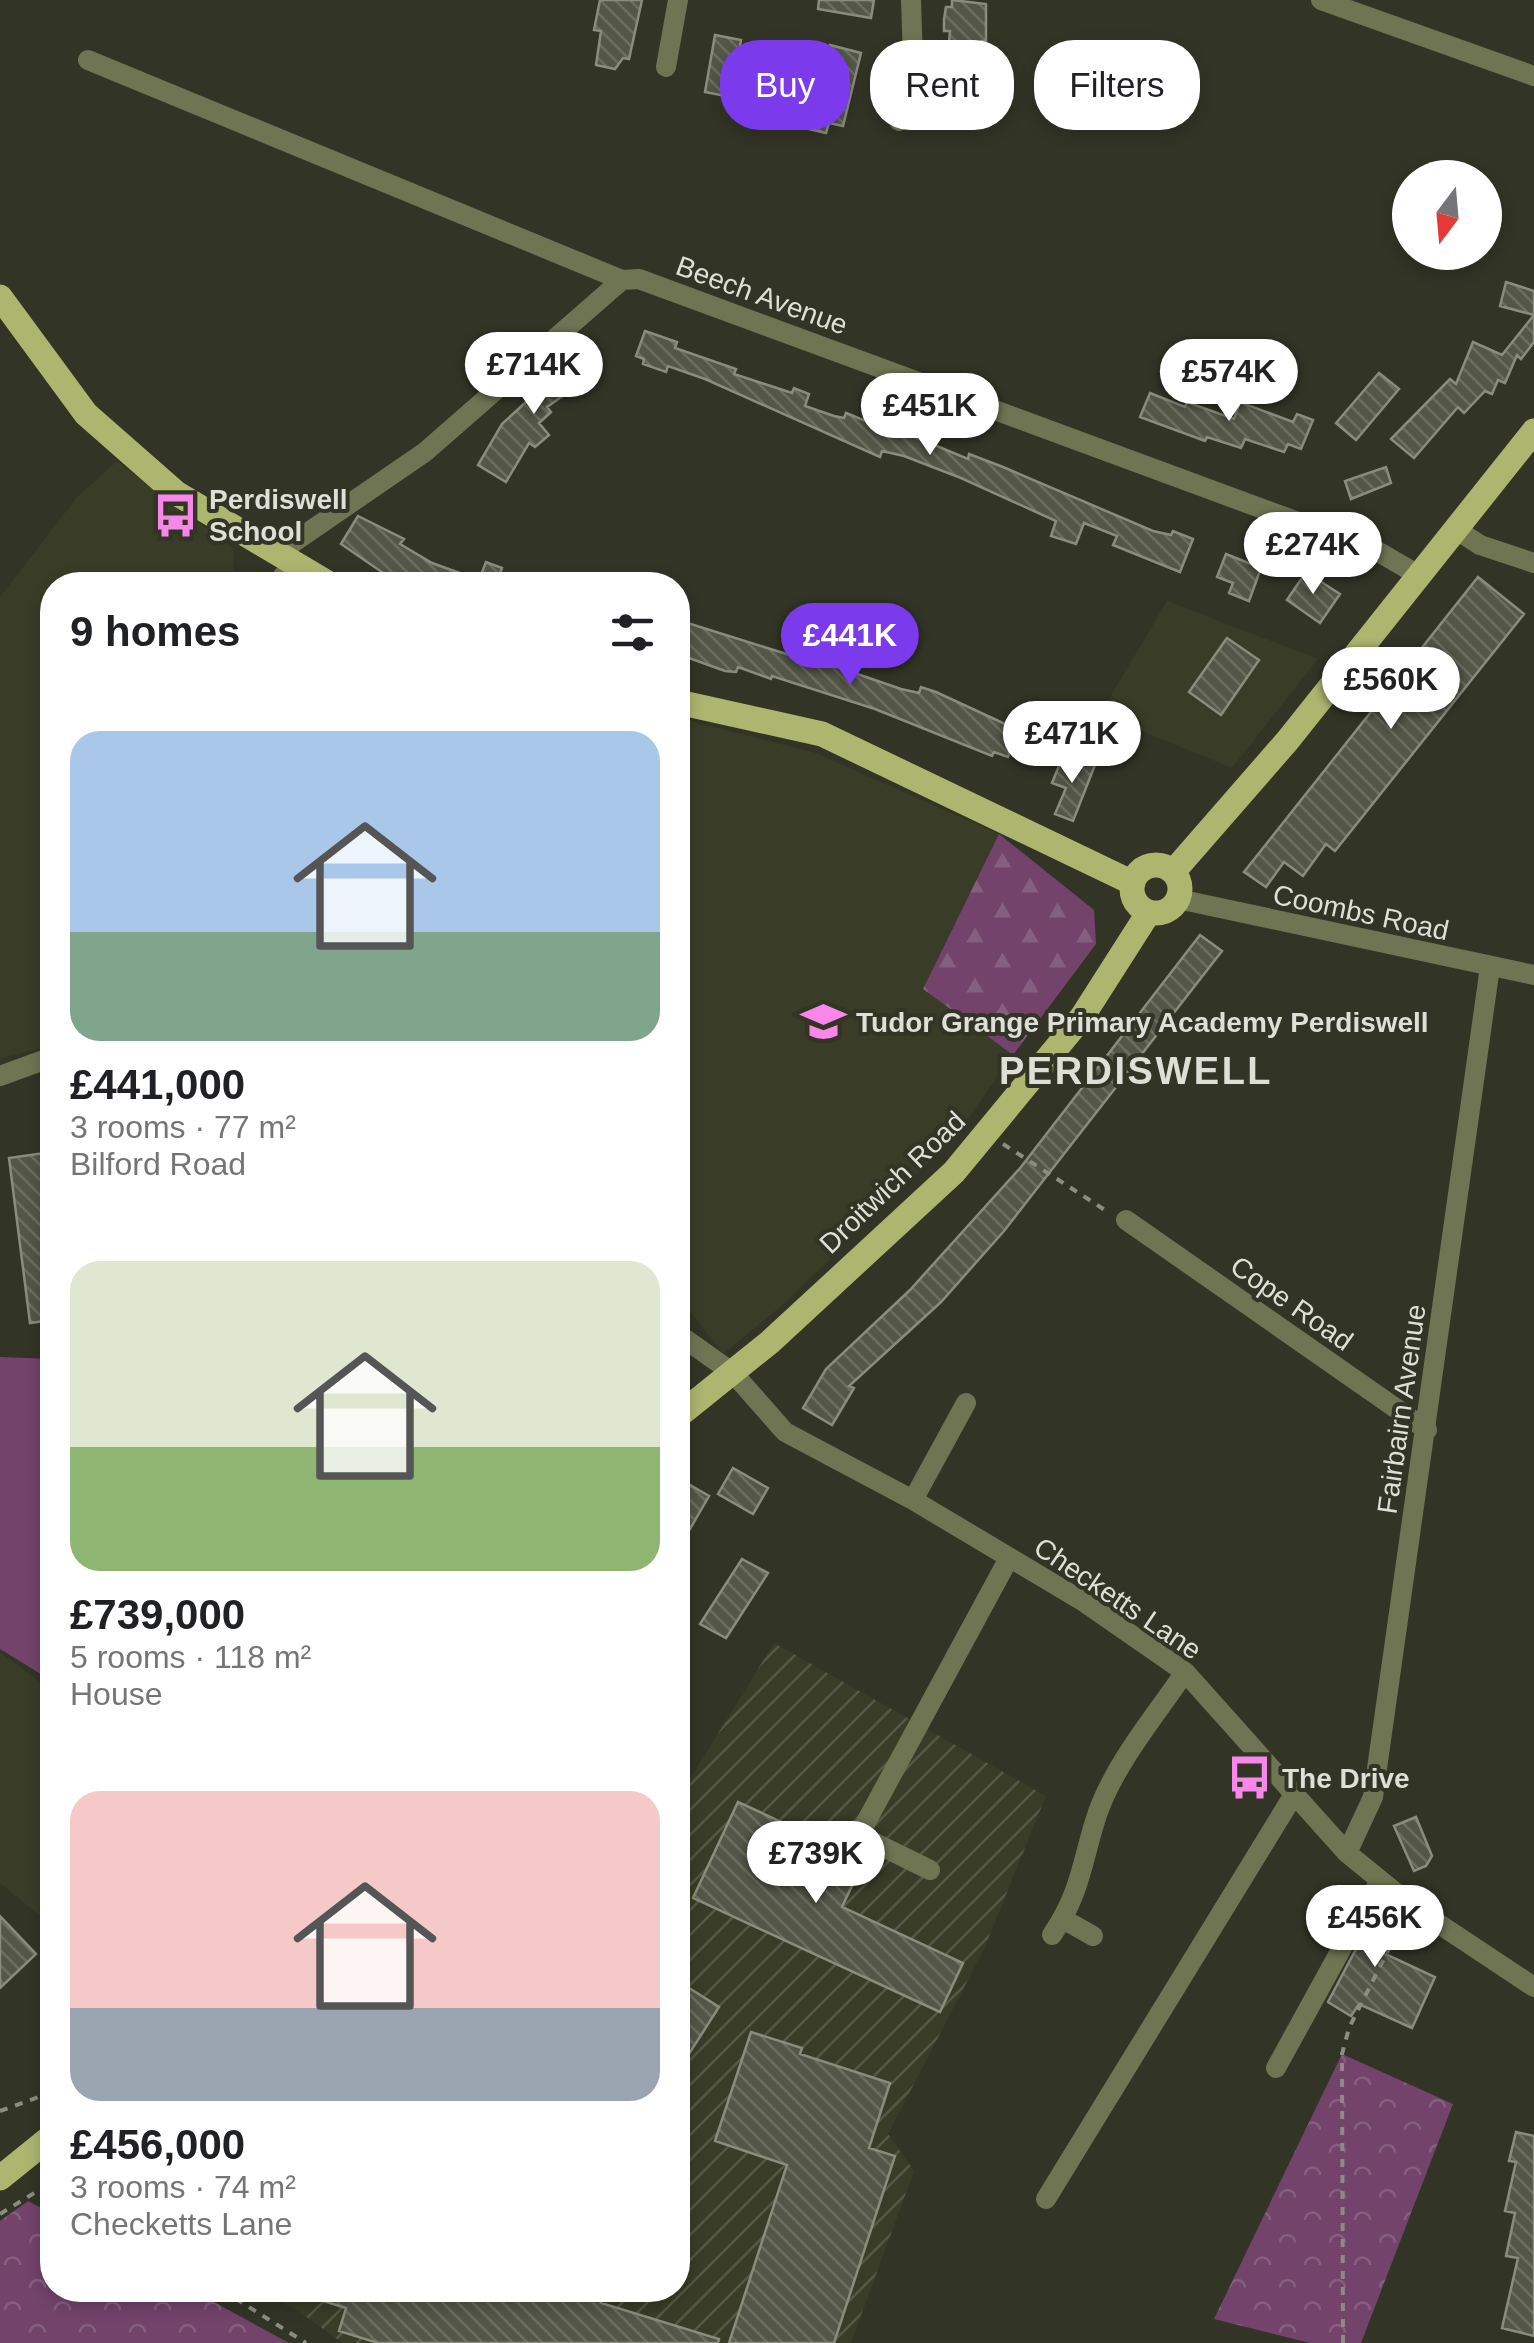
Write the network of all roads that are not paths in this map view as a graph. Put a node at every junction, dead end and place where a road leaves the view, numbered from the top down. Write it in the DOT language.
graph roads {
  1 [pos="678,0"];
  2 [pos="911,0"];
  3 [pos="1321,0"];
  4 [pos="912,40"];
  5 [pos="88,60"];
  6 [pos="666,67"];
  7 [pos="1534,76"];
  8 [pos="622,280"];
  9 [pos="0,298"];
  10 [pos="1534,431"];
  11 [pos="1456,530"];
  12 [pos="286,558"];
  13 [pos="1534,563"];
  14 [pos="281,572"];
  15 [pos="309,572"];
  16 [pos="1420,576"];
  17 [pos="690,705"];
  18 [pos="1174,872"];
  19 [pos="1133,883"];
  20 [pos="1178,899"];
  21 [pos="1150,912"];
  22 [pos="1490,967"];
  23 [pos="1534,975"];
  24 [pos="40,1061"];
  25 [pos="0,1076"];
  26 [pos="1126,1220"];
  27 [pos="690,1343"];
  28 [pos="733,1373"];
  29 [pos="966,1403"];
  30 [pos="690,1407"];
  31 [pos="1427,1430"];
  32 [pos="913,1500"];
  33 [pos="1009,1558"];
  34 [pos="1185,1672"];
  35 [pos="1294,1796"];
  36 [pos="1347,1854"];
  37 [pos="930,1870"];
  38 [pos="1380,1881"];
  39 [pos="1362,1910"];
  40 [pos="1093,1936"];
  41 [pos="1343,1946"];
  42 [pos="1534,1986"];
  43 [pos="1276,2068"];
  44 [pos="40,2146"];
  45 [pos="0,2178"];
  46 [pos="1046,2199"];
  1 -- 6 [label="street"];
  2 -- 4 [label="street"];
  3 -- 7 [label="street"];
  5 -- 8 [label="street, Beech Avenue"];
  8 -- 12 [label="street"];
  8 -- 16 [label="street, Beech Avenue"];
  9 -- 12 [label="main road"];
  10 -- 11 [label="main road"];
  11 -- 13 [label="street"];
  11 -- 16 [label="main road"];
  12 -- 14 [label="street"];
  12 -- 15 [label="main road"];
  16 -- 18 [label="main road"];
  17 -- 19 [label="main road"];
  18 -- 19 [label="main road"];
  18 -- 20 [label="main road"];
  19 -- 21 [label="main road"];
  20 -- 21 [label="main road"];
  20 -- 22 [label="street, Coombs Road"];
  21 -- 28 [label="main road, Droitwich Road"];
  22 -- 23 [label="street, Coombs Road"];
  22 -- 31 [label="street, Fairbairn Avenue"];
  24 -- 25 [label="street"];
  26 -- 31 [label="street, Cope Road"];
  27 -- 28 [label="street, Checketts Lane"];
  28 -- 30 [label="main road, Droitwich Road"];
  28 -- 32 [label="street, Checketts Lane"];
  29 -- 32 [label="street"];
  31 -- 36 [label="street, Fairbairn Avenue"];
  32 -- 33 [label="street, Checketts Lane"];
  33 -- 34 [label="street, Checketts Lane"];
  33 -- 37 [label="street"];
  34 -- 35 [label="street, Checketts Lane"];
  34 -- 40 [label="street"];
  35 -- 36 [label="street, Checketts Lane"];
  35 -- 46 [label="street"];
  36 -- 38 [label="street, Checketts Lane"];
  38 -- 39 [label="street"];
  38 -- 42 [label="street, Checketts Lane"];
  41 -- 43 [label="street"];
  44 -- 45 [label="main road"];
}
